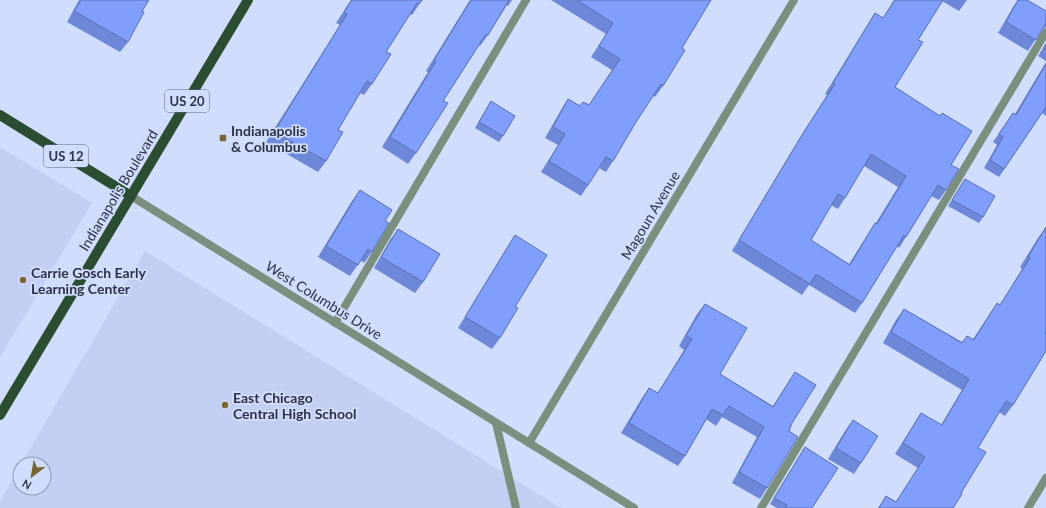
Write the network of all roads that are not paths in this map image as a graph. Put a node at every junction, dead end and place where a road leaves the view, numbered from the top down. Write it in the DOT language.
graph roads {
  1 [pos="248,0"];
  2 [pos="526,0"];
  3 [pos="794,0"];
  4 [pos="1046,32"];
  5 [pos="0,115"];
  6 [pos="131,196"];
  7 [pos="335,323"];
  8 [pos="1,412"];
  9 [pos="496,423"];
  10 [pos="529,443"];
  11 [pos="1046,478"];
  12 [pos="516,508"];
  13 [pos="634,508"];
  14 [pos="762,508"];
  15 [pos="1028,508"];
  1 -- 6 [label="main road, Indianapolis Boulevard / US 20"];
  2 -- 7 [label="street"];
  3 -- 10 [label="street, Magoun Avenue"];
  4 -- 14 [label="street"];
  5 -- 6 [label="main road, West Columbus Drive / US 12"];
  6 -- 7 [label="street, West Columbus Drive"];
  6 -- 8 [label="main road, Indianapolis Boulevard"];
  7 -- 9 [label="street, West Columbus Drive"];
  9 -- 10 [label="street, West Columbus Drive"];
  9 -- 12 [label="street"];
  10 -- 13 [label="street, West Columbus Drive"];
  11 -- 15 [label="street"];
}
